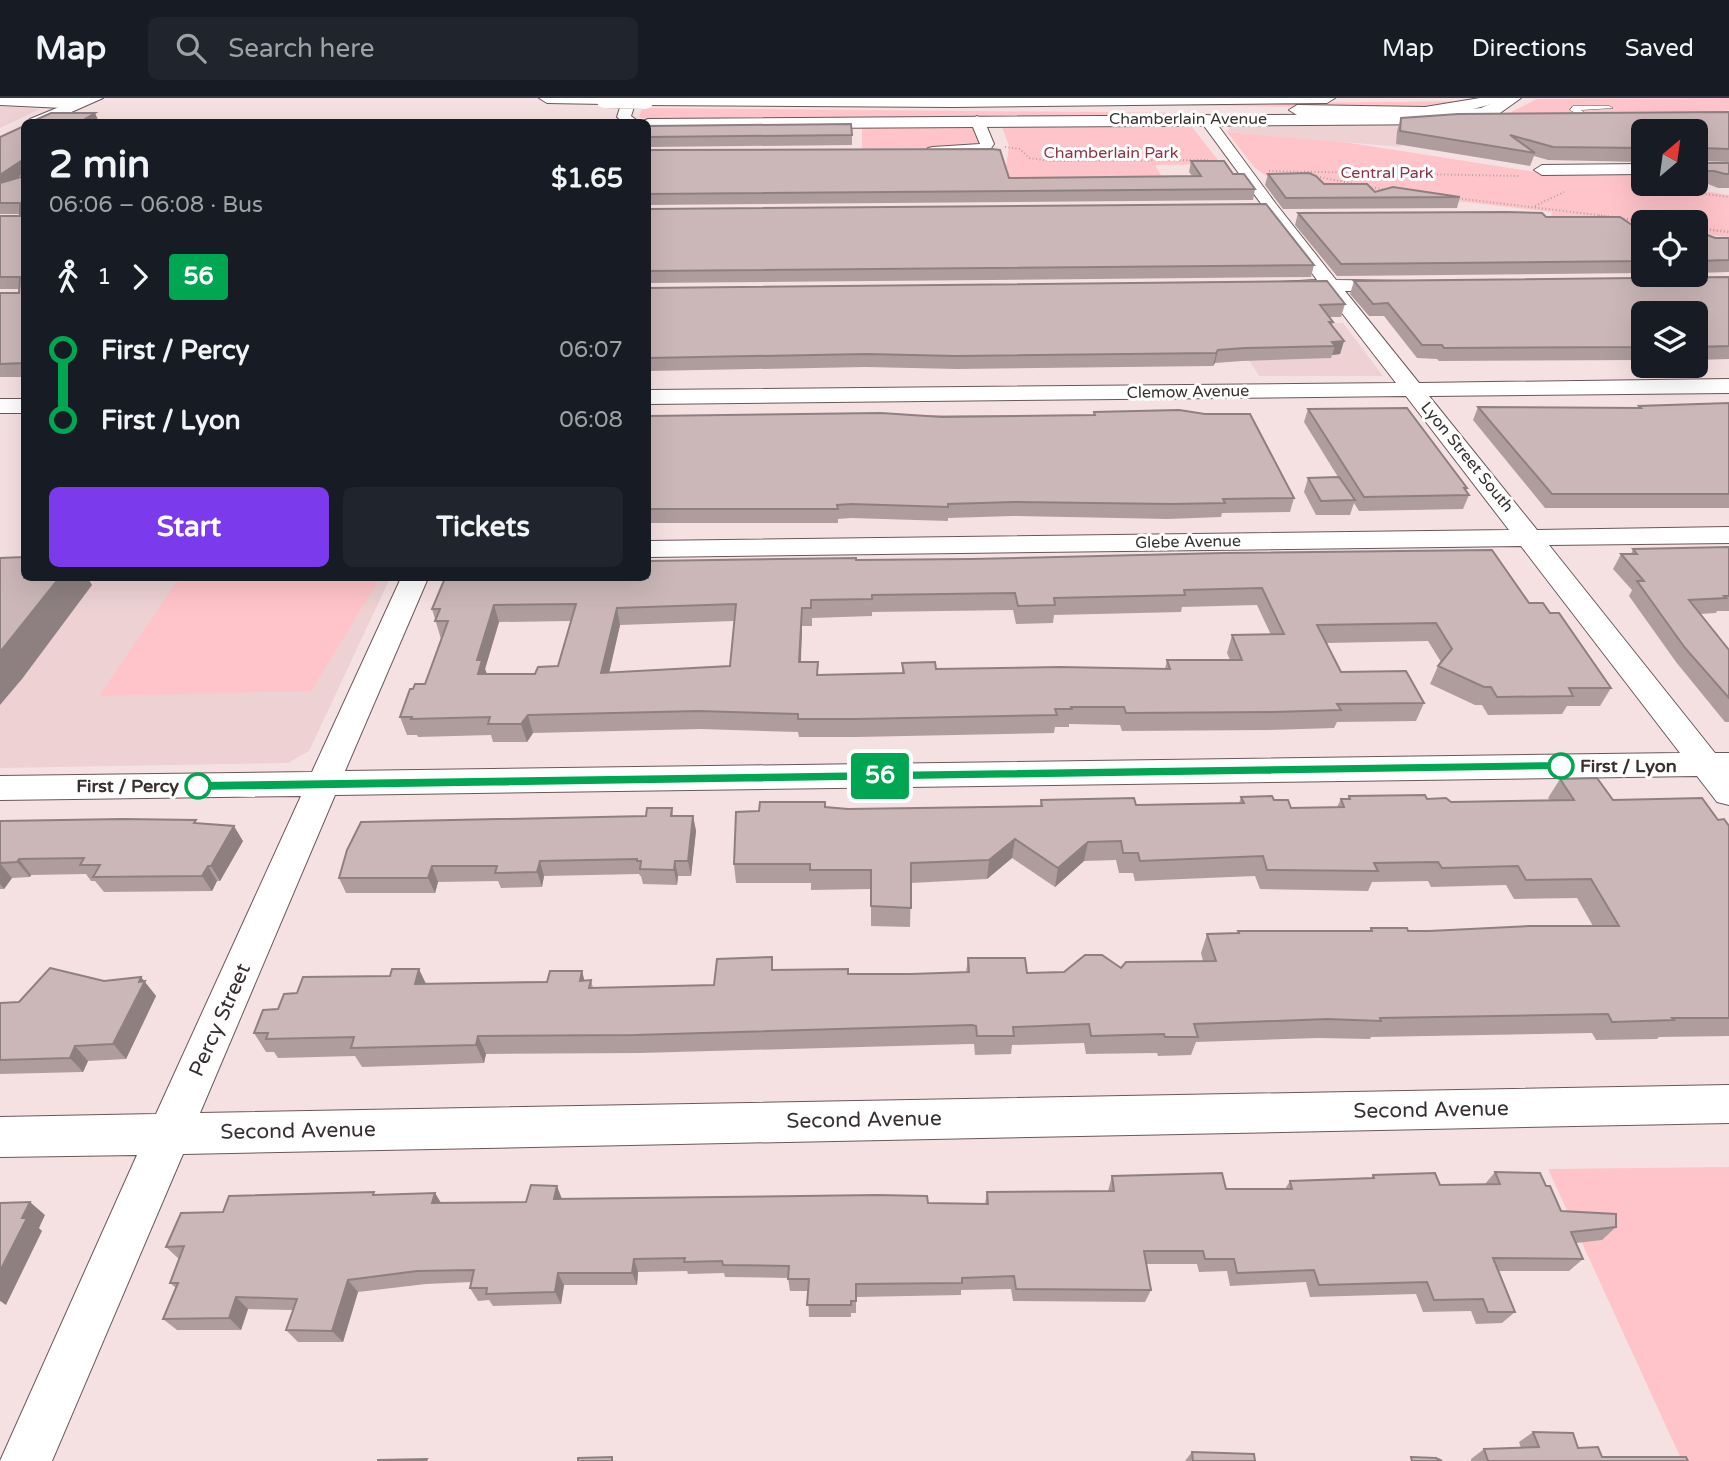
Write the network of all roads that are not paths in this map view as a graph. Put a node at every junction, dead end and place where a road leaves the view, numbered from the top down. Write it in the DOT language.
graph roads {
  1 [pos="89,98"];
  2 [pos="95,98"];
  3 [pos="547,98"];
  4 [pos="1327,98"];
  5 [pos="1495,98"];
  6 [pos="1513,98"];
  7 [pos="605,99"];
  8 [pos="638,99"];
  9 [pos="0,100"];
  10 [pos="68,101"];
  11 [pos="864,102"];
  12 [pos="1609,108"];
  13 [pos="1387,118"];
  14 [pos="1561,118"];
  15 [pos="1588,118"];
  16 [pos="1628,118"];
  17 [pos="41,119"];
  18 [pos="44,119"];
  19 [pos="627,119"];
  20 [pos="1206,119"];
  21 [pos="1512,119"];
  22 [pos="977,120"];
  23 [pos="651,124"];
  24 [pos="916,152"];
  25 [pos="1631,169"];
  26 [pos="1542,170"];
  27 [pos="1250,208"];
  28 [pos="1274,213"];
  29 [pos="1302,217"];
  30 [pos="1333,285"];
  31 [pos="1412,285"];
  32 [pos="1268,286"];
  33 [pos="1729,386"];
  34 [pos="1413,390"];
  35 [pos="651,397"];
  36 [pos="0,406"];
  37 [pos="21,406"];
  38 [pos="1729,535"];
  39 [pos="1531,537"];
  40 [pos="651,549"];
  41 [pos="413,581"];
  42 [pos="1718,764"];
  43 [pos="323,785"];
  44 [pos="0,788"];
  45 [pos="1729,793"];
  46 [pos="1729,1104"];
  47 [pos="171,1133"];
  48 [pos="0,1137"];
  49 [pos="25,1461"];
  1 -- 10 [label="main road"];
  2 -- 18 [label="main road"];
  3 -- 7 [label="main road"];
  4 -- 11 [label="main road"];
  5 -- 11 [label="main road"];
  6 -- 13 [label="main road"];
  7 -- 8 [label="main road, bridge"];
  8 -- 11 [label="main road"];
  8 -- 19 [label="street"];
  9 -- 10 [label="main road"];
  10 -- 17 [label="main road"];
  12 -- 15 [label="lane"];
  13 -- 20 [label="main road, Chamberlain Avenue"];
  13 -- 21 [label="main road, Chamberlain Avenue"];
  14 -- 15 [label="main road"];
  15 -- 16 [label="main road"];
  20 -- 22 [label="main road, Chamberlain Avenue"];
  20 -- 28 [label="street, Lyon Street South"];
  22 -- 23 [label="main road, Chamberlain Avenue"];
  22 -- 24 [label="street"];
  25 -- 26 [label="street"];
  27 -- 28 [label="street"];
  28 -- 29 [label="street"];
  28 -- 30 [label="street, Lyon Street South"];
  30 -- 31 [label="street"];
  30 -- 32 [label="street"];
  30 -- 34 [label="street, Lyon Street South"];
  33 -- 34 [label="street, Clemow Avenue"];
  34 -- 35 [label="street, Clemow Avenue"];
  34 -- 39 [label="street, Lyon Street South"];
  36 -- 37 [label="street"];
  38 -- 39 [label="street, Glebe Avenue"];
  39 -- 40 [label="street, Glebe Avenue"];
  39 -- 42 [label="street, Lyon Street South"];
  41 -- 43 [label="street, Percy Street"];
  42 -- 43 [label="street"];
  42 -- 45 [label="street, Lyon Street South"];
  43 -- 44 [label="street"];
  43 -- 47 [label="street, Percy Street"];
  46 -- 47 [label="street, Second Avenue"];
  47 -- 48 [label="street, Second Avenue"];
  47 -- 49 [label="street, Percy Street"];
}
